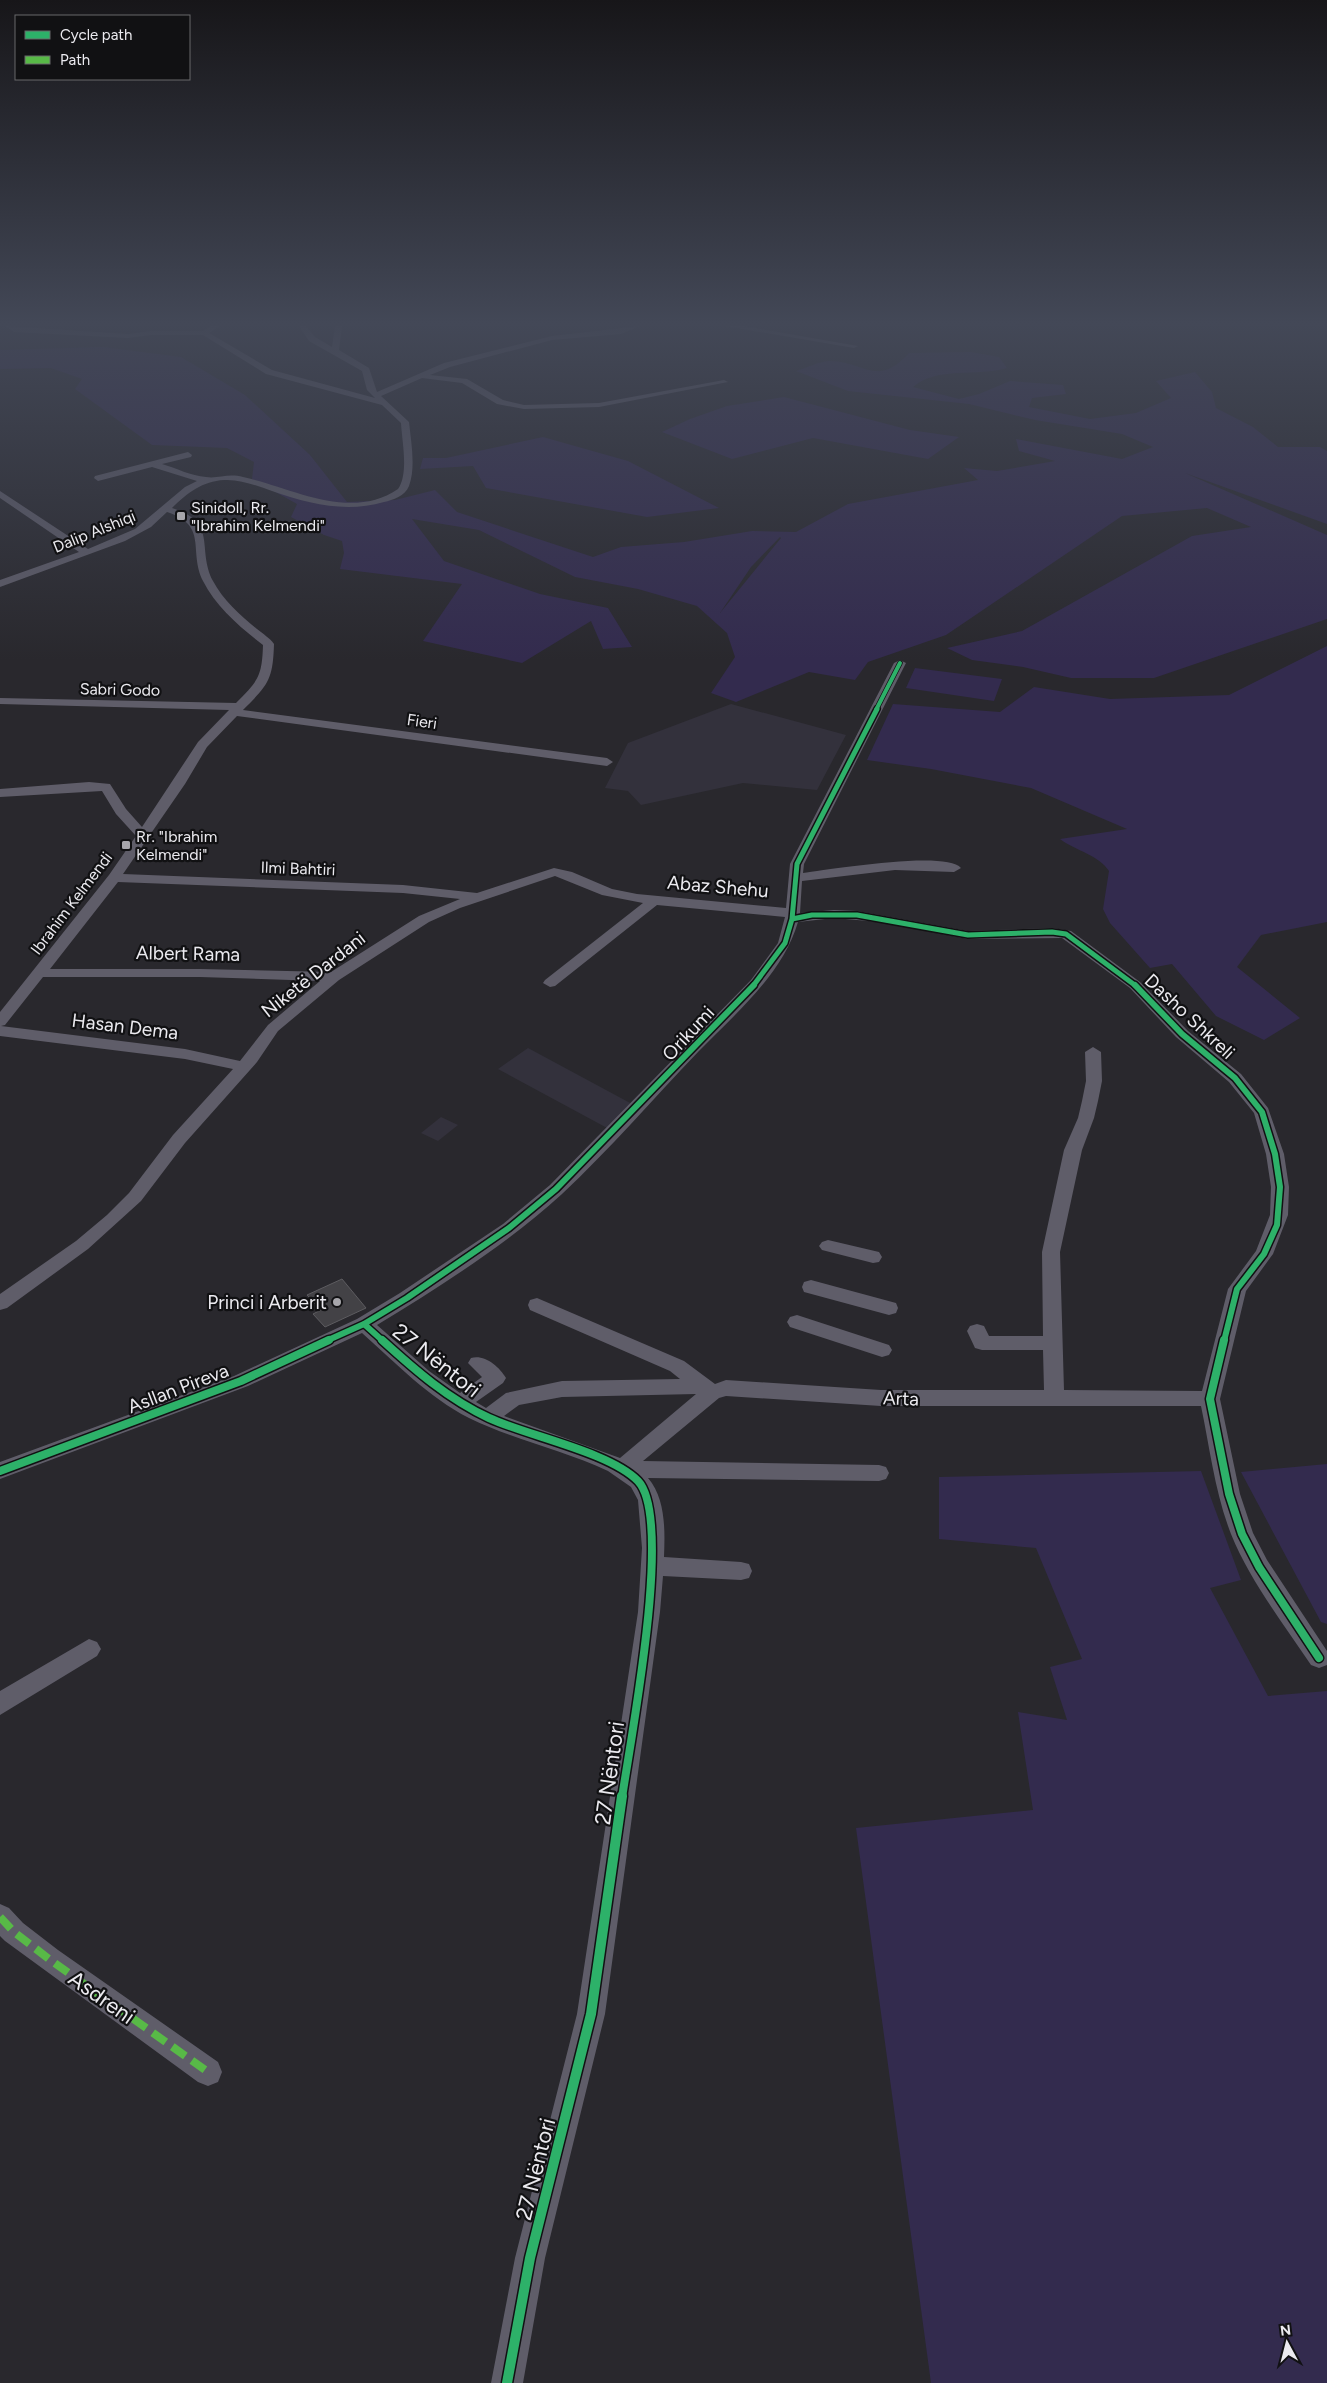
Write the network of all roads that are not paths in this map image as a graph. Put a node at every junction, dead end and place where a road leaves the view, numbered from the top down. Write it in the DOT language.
graph roads {
  1 [pos="406,437"];
  2 [pos="188,455"];
  3 [pos="151,464"];
  4 [pos="98,478"];
  5 [pos="206,480"];
  6 [pos="0,494"];
  7 [pos="166,508"];
  8 [pos="86,552"];
  9 [pos="0,584"];
  10 [pos="900,663"];
  11 [pos="0,701"];
  12 [pos="236,710"];
  13 [pos="606,762"];
  14 [pos="0,793"];
  15 [pos="142,835"];
  16 [pos="954,868"];
  17 [pos="114,878"];
  18 [pos="794,878"];
  19 [pos="480,897"];
  20 [pos="654,901"];
  21 [pos="791,916"];
  22 [pos="41,972"];
  23 [pos="334,977"];
  24 [pos="550,983"];
  25 [pos="0,1022"];
  26 [pos="0,1031"];
  27 [pos="1093,1052"];
  28 [pos="244,1067"];
  29 [pos="828,1246"];
  30 [pos="873,1257"];
  31 [pos="811,1288"];
  32 [pos="0,1303"];
  33 [pos="537,1305"];
  34 [pos="889,1308"];
  35 [pos="797,1322"];
  36 [pos="364,1324"];
  37 [pos="977,1331"];
  38 [pos="1052,1342"];
  39 [pos="882,1350"];
  40 [pos="478,1363"];
  41 [pos="708,1389"];
  42 [pos="1054,1398"];
  43 [pos="1210,1399"];
  44 [pos="460,1403"];
  45 [pos="488,1418"];
  46 [pos="622,1469"];
  47 [pos="0,1472"];
  48 [pos="879,1473"];
  49 [pos="652,1566"];
  50 [pos="741,1570"];
  51 [pos="89,1648"];
  52 [pos="1319,1658"];
  53 [pos="0,1704"];
  54 [pos="0,1916"];
  55 [pos="208,2072"];
  56 [pos="507,2383"];
  1 -- 5 [label="street, Dalip Alshiqi"];
  2 -- 3 [label="street"];
  3 -- 4 [label="street"];
  3 -- 5 [label="street"];
  5 -- 7 [label="street, Dalip Alshiqi"];
  6 -- 8 [label="street"];
  7 -- 8 [label="street, Dalip Alshiqi"];
  7 -- 12 [label="street, Ibrahim Kelmendi"];
  8 -- 9 [label="street, Dalip Alshiqi"];
  10 -- 18 [label="street, Orikumi"];
  11 -- 12 [label="street, Sabri Godo"];
  12 -- 13 [label="street, Fieri"];
  12 -- 15 [label="street, Ibrahim Kelmendi"];
  14 -- 15 [label="street"];
  15 -- 17 [label="street, Ibrahim Kelmendi"];
  16 -- 18 [label="street"];
  17 -- 19 [label="street, Ilmi Bahtiri"];
  17 -- 22 [label="street, Ibrahim Kelmendi"];
  18 -- 21 [label="street, Orikumi"];
  19 -- 20 [label="street, Niketë Dardani"];
  19 -- 23 [label="street, Niketë Dardani"];
  20 -- 21 [label="street, Abaz Shehu"];
  20 -- 24 [label="street, Abaz Shehu"];
  21 -- 36 [label="street, Orikumi"];
  21 -- 43 [label="street, Dasho Shkreli"];
  22 -- 23 [label="street, Albert Rama"];
  22 -- 25 [label="street, Ibrahim Kelmendi"];
  23 -- 28 [label="street, Niketë Dardani"];
  26 -- 28 [label="street, Hasan Dema"];
  27 -- 38 [label="street"];
  28 -- 32 [label="street, Niketë Dardani"];
  29 -- 30 [label="street"];
  31 -- 34 [label="street"];
  33 -- 41 [label="street"];
  35 -- 39 [label="street"];
  36 -- 44 [label="street, 27 Nëntori"];
  36 -- 47 [label="street, Asllan Pireva"];
  37 -- 38 [label="street"];
  38 -- 42 [label="street"];
  40 -- 44 [label="street"];
  41 -- 42 [label="street, Arta"];
  41 -- 45 [label="street, Arta"];
  41 -- 46 [label="street"];
  42 -- 43 [label="street, Arta"];
  43 -- 52 [label="street"];
  44 -- 45 [label="street, 27 Nëntori"];
  45 -- 46 [label="street, 27 Nëntori"];
  46 -- 48 [label="street"];
  46 -- 49 [label="street, 27 Nëntori"];
  49 -- 50 [label="street"];
  49 -- 56 [label="street, 27 Nëntori"];
  51 -- 53 [label="street"];
  54 -- 55 [label="street, Asdreni"];
}
